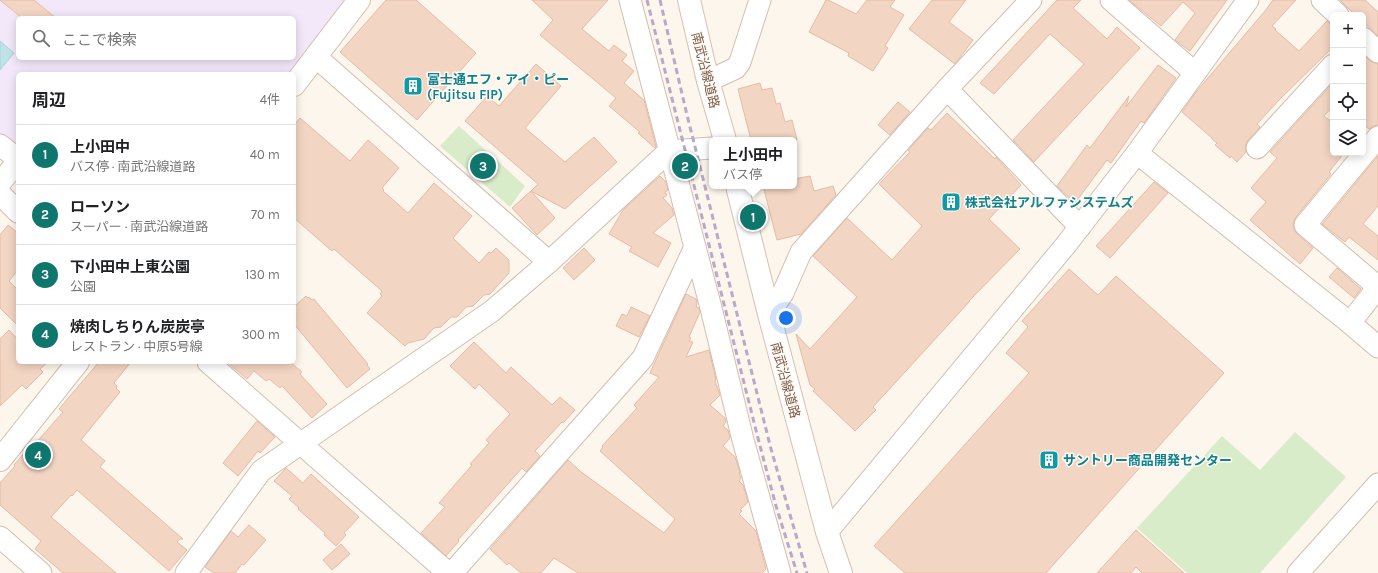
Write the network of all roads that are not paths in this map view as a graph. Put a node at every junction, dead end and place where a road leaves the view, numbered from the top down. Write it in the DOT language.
graph roads {
  1 [pos="359,0"];
  2 [pos="630,0"];
  3 [pos="689,0"];
  4 [pos="760,0"];
  5 [pos="1030,0"];
  6 [pos="1111,0"];
  7 [pos="1248,0"];
  8 [pos="1322,0"];
  9 [pos="1335,12"];
  10 [pos="1366,41"];
  11 [pos="1378,52"];
  12 [pos="316,57"];
  13 [pos="1330,68"];
  14 [pos="1194,73"];
  15 [pos="708,81"];
  16 [pos="296,82"];
  17 [pos="947,89"];
  18 [pos="724,137"];
  19 [pos="1378,137"];
  20 [pos="0,145"];
  21 [pos="709,148"];
  22 [pos="1257,148"];
  23 [pos="669,151"];
  24 [pos="1137,153"];
  25 [pos="16,158"];
  26 [pos="16,163"];
  27 [pos="0,183"];
  28 [pos="737,189"];
  29 [pos="0,194"];
  30 [pos="16,210"];
  31 [pos="1080,227"];
  32 [pos="695,247"];
  33 [pos="549,262"];
  34 [pos="1378,287"];
  35 [pos="769,314"];
  36 [pos="1350,323"];
  37 [pos="1378,347"];
  38 [pos="76,364"];
  39 [pos="210,364"];
  40 [pos="301,444"];
  41 [pos="0,460"];
  42 [pos="1378,484"];
  43 [pos="827,532"];
  44 [pos="0,537"];
  45 [pos="41,573"];
  46 [pos="186,573"];
  47 [pos="448,573"];
  48 [pos="452,573"];
  49 [pos="780,573"];
  50 [pos="840,573"];
  51 [pos="1298,573"];
  1 -- 12 [label="street"];
  2 -- 23 [label="street"];
  3 -- 15 [label="street, 南武沿線道路"];
  4 -- 15 [label="street"];
  5 -- 17 [label="street"];
  6 -- 14 [label="street"];
  7 -- 14 [label="street"];
  8 -- 9 [label="street"];
  10 -- 11 [label="street"];
  12 -- 16 [label="street"];
  12 -- 33 [label="street"];
  13 -- 22 [label="street"];
  14 -- 24 [label="street"];
  15 -- 18 [label="street, 南武沿線道路"];
  17 -- 31 [label="street"];
  17 -- 35 [label="street"];
  19 -- 34 [label="street"];
  20 -- 25 [label="street"];
  21 -- 23 [label="street"];
  23 -- 32 [label="street"];
  23 -- 33 [label="street"];
  24 -- 31 [label="street"];
  24 -- 36 [label="street"];
  26 -- 27 [label="street"];
  28 -- 35 [label="street, 南武沿線道路"];
  29 -- 30 [label="street"];
  31 -- 43 [label="street"];
  32 -- 48 [label="street"];
  32 -- 49 [label="street"];
  33 -- 40 [label="street"];
  34 -- 36 [label="street"];
  35 -- 43 [label="street, 南武沿線道路"];
  36 -- 37 [label="street"];
  38 -- 41 [label="street"];
  39 -- 40 [label="street"];
  40 -- 46 [label="street"];
  40 -- 47 [label="street"];
  42 -- 51 [label="street"];
  43 -- 50 [label="street, 南武沿線道路"];
  44 -- 45 [label="street"];
}
